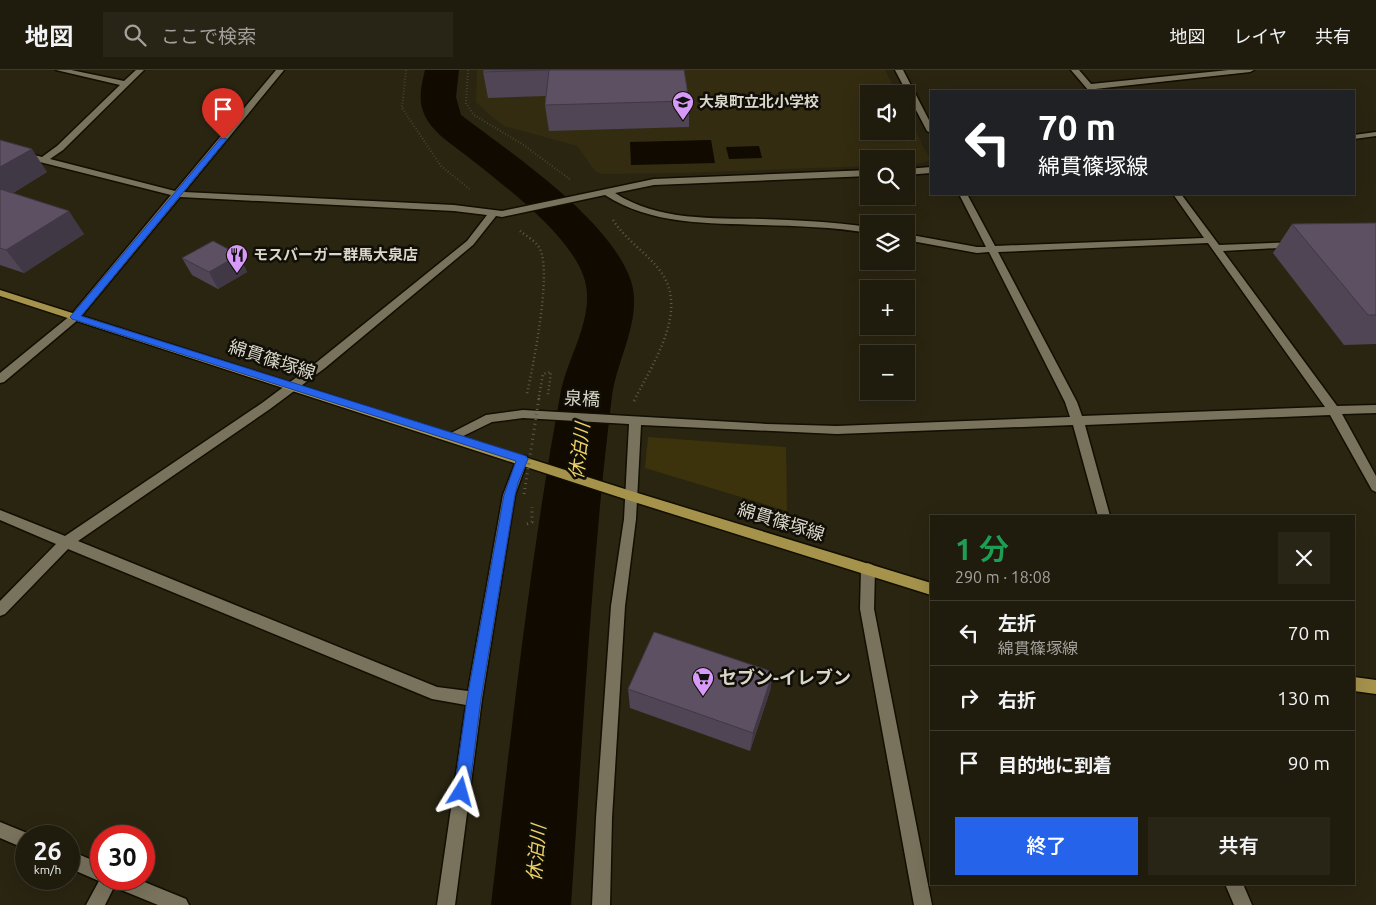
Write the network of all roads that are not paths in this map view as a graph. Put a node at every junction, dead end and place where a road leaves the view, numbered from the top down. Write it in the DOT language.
graph roads {
  1 [pos="60,70"];
  2 [pos="140,70"];
  3 [pos="280,70"];
  4 [pos="899,70"];
  5 [pos="1075,70"];
  6 [pos="1250,70"];
  7 [pos="126,84"];
  8 [pos="1091,89"];
  9 [pos="930,129"];
  10 [pos="1376,134"];
  11 [pos="1355,137"];
  12 [pos="0,148"];
  13 [pos="43,160"];
  14 [pos="930,170"];
  15 [pos="915,171"];
  16 [pos="860,173"];
  17 [pos="607,192"];
  18 [pos="178,194"];
  19 [pos="964,195"];
  20 [pos="1178,195"];
  21 [pos="502,214"];
  22 [pos="860,229"];
  23 [pos="915,239"];
  24 [pos="1214,244"];
  25 [pos="1307,244"];
  26 [pos="991,250"];
  27 [pos="0,292"];
  28 [pos="75,317"];
  29 [pos="0,379"];
  30 [pos="293,386"];
  31 [pos="1376,409"];
  32 [pos="1334,411"];
  33 [pos="634,414"];
  34 [pos="1079,422"];
  35 [pos="453,437"];
  36 [pos="527,461"];
  37 [pos="1376,488"];
  38 [pos="625,493"];
  39 [pos="0,515"];
  40 [pos="1104,515"];
  41 [pos="66,542"];
  42 [pos="868,569"];
  43 [pos="930,589"];
  44 [pos="0,610"];
  45 [pos="1355,684"];
  46 [pos="1376,687"];
  47 [pos="474,699"];
  48 [pos="0,830"];
  49 [pos="15,836"];
  50 [pos="1234,885"];
  51 [pos="103,890"];
  52 [pos="143,890"];
  53 [pos="95,905"];
  54 [pos="180,905"];
  55 [pos="446,905"];
  56 [pos="601,905"];
  57 [pos="924,905"];
  58 [pos="1243,905"];
  1 -- 7 [label="street"];
  2 -- 7 [label="street"];
  3 -- 18 [label="street"];
  4 -- 9 [label="street"];
  5 -- 8 [label="street"];
  6 -- 8 [label="street"];
  7 -- 13 [label="street"];
  10 -- 11 [label="street"];
  12 -- 13 [label="street"];
  13 -- 18 [label="street"];
  14 -- 15 [label="street"];
  16 -- 17 [label="street"];
  17 -- 21 [label="street"];
  17 -- 22 [label="street"];
  18 -- 21 [label="street"];
  18 -- 28 [label="street"];
  19 -- 26 [label="street"];
  20 -- 24 [label="street"];
  21 -- 30 [label="street"];
  23 -- 26 [label="street"];
  24 -- 25 [label="street"];
  24 -- 26 [label="street"];
  24 -- 32 [label="street"];
  26 -- 34 [label="street"];
  27 -- 28 [label="main road, 綿貫篠塚線"];
  28 -- 29 [label="street"];
  28 -- 30 [label="main road, 綿貫篠塚線"];
  30 -- 35 [label="main road, 綿貫篠塚線"];
  30 -- 41 [label="street"];
  31 -- 32 [label="street, 泉橋"];
  32 -- 34 [label="street, 泉橋"];
  32 -- 37 [label="street"];
  33 -- 34 [label="street, 泉橋"];
  33 -- 35 [label="street, 泉橋"];
  33 -- 38 [label="street"];
  34 -- 40 [label="street"];
  35 -- 36 [label="main road, 綿貫篠塚線"];
  36 -- 38 [label="main road, 綿貫篠塚線"];
  36 -- 47 [label="street"];
  38 -- 42 [label="main road, 綿貫篠塚線"];
  38 -- 56 [label="street"];
  39 -- 41 [label="street"];
  41 -- 44 [label="street"];
  41 -- 47 [label="street"];
  42 -- 43 [label="main road, 綿貫篠塚線"];
  42 -- 57 [label="street"];
  45 -- 46 [label="main road"];
  47 -- 55 [label="street"];
  48 -- 49 [label="street"];
  50 -- 58 [label="street"];
  51 -- 53 [label="street"];
  52 -- 54 [label="street"];
}
